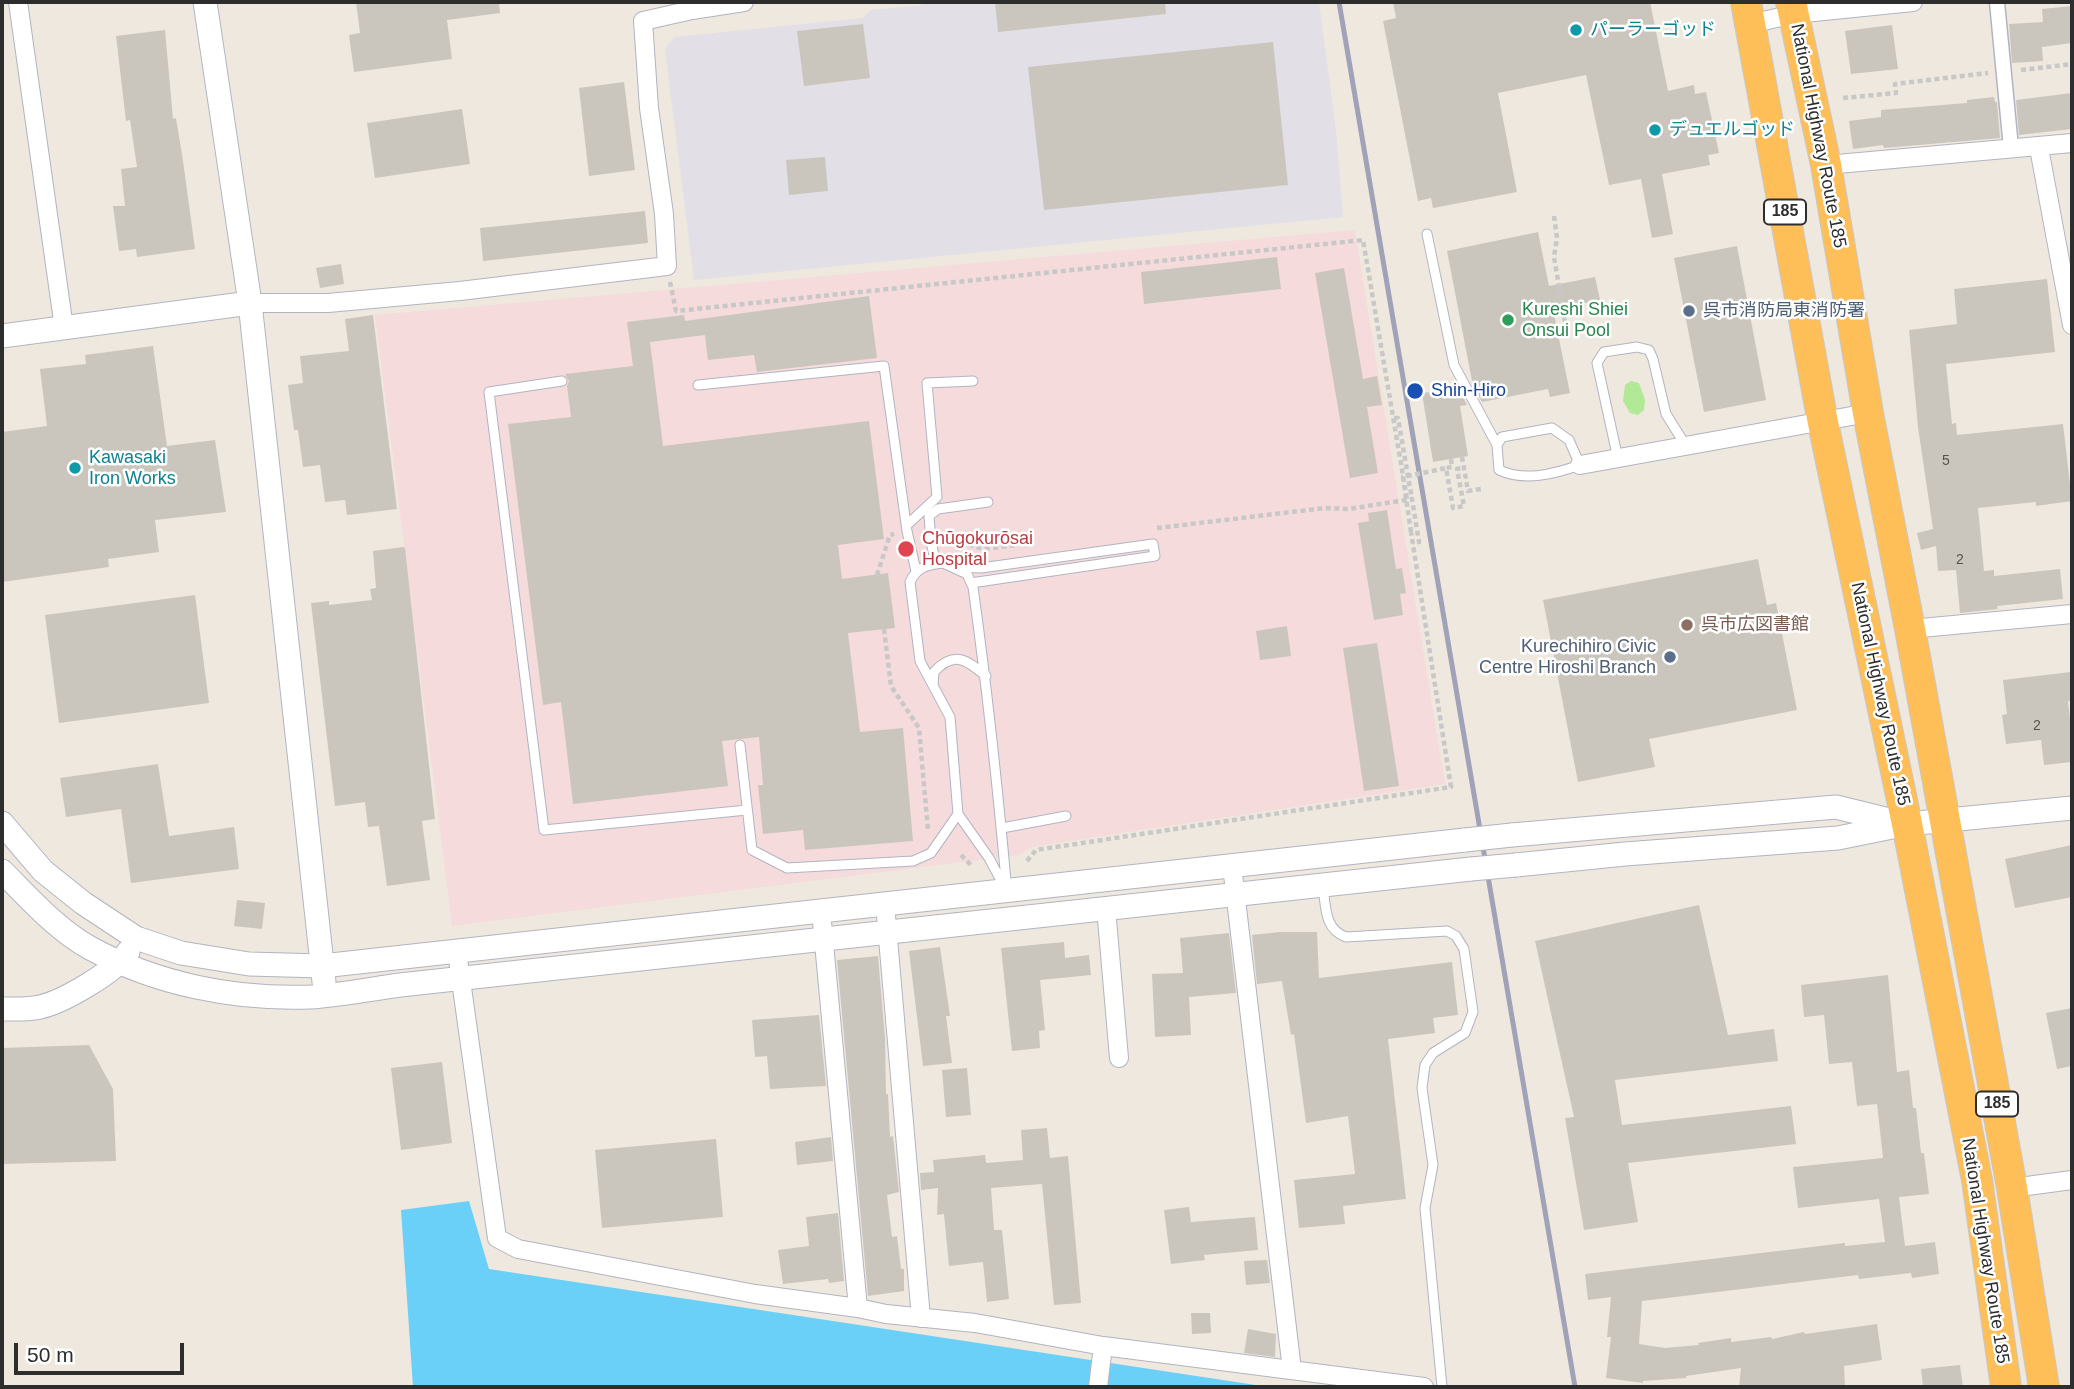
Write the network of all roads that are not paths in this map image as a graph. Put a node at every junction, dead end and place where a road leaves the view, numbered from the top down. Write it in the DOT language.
graph roads {
  1 [pos="18,2"];
  2 [pos="205,2"];
  3 [pos="744,2"];
  4 [pos="1913,2"];
  5 [pos="1997,2"];
  6 [pos="1792,8"];
  7 [pos="1748,13"];
  8 [pos="2072,144"];
  9 [pos="2011,148"];
  10 [pos="2039,148"];
  11 [pos="1826,164"];
  12 [pos="1427,233"];
  13 [pos="250,303"];
  14 [pos="2072,325"];
  15 [pos="64,328"];
  16 [pos="2,336"];
  17 [pos="562,381"];
  18 [pos="974,381"];
  19 [pos="698,385"];
  20 [pos="1868,414"];
  21 [pos="1823,423"];
  22 [pos="1497,445"];
  23 [pos="1686,446"];
  24 [pos="1618,458"];
  25 [pos="1580,465"];
  26 [pos="988,502"];
  27 [pos="907,528"];
  28 [pos="936,564"];
  29 [pos="954,567"];
  30 [pos="916,571"];
  31 [pos="971,583"];
  32 [pos="2072,614"];
  33 [pos="1910,629"];
  34 [pos="986,676"];
  35 [pos="933,686"];
  36 [pos="740,745"];
  37 [pos="2072,808"];
  38 [pos="747,810"];
  39 [pos="958,814"];
  40 [pos="1066,816"];
  41 [pos="1944,822"];
  42 [pos="2,823"];
  43 [pos="1907,824"];
  44 [pos="1003,828"];
  45 [pos="1231,866"];
  46 [pos="2,871"];
  47 [pos="1323,885"];
  48 [pos="1007,892"];
  49 [pos="1235,894"];
  50 [pos="885,904"];
  51 [pos="1106,908"];
  52 [pos="821,911"];
  53 [pos="1009,919"];
  54 [pos="888,932"];
  55 [pos="136,938"];
  56 [pos="824,939"];
  57 [pos="457,952"];
  58 [pos="121,962"];
  59 [pos="323,966"];
  60 [pos="459,979"];
  61 [pos="325,995"];
  62 [pos="2,1009"];
  63 [pos="1119,1058"];
  64 [pos="2072,1181"];
  65 [pos="2012,1188"];
  66 [pos="858,1308"];
  67 [pos="921,1318"];
  68 [pos="1103,1346"];
  69 [pos="1292,1370"];
  70 [pos="1098,1387"];
  71 [pos="1424,1387"];
  72 [pos="1442,1387"];
  73 [pos="2006,1387"];
  74 [pos="2044,1387"];
  1 -- 15 [label="street"];
  2 -- 13 [label="street"];
  3 -- 13 [label="street"];
  4 -- 6 [label="street"];
  5 -- 9 [label="street"];
  6 -- 7 [label="street"];
  6 -- 11 [label="highway, National Highway Route 185 / 185"];
  7 -- 21 [label="highway, National Highway Route 185 / 185"];
  8 -- 10 [label="street"];
  9 -- 10 [label="street"];
  9 -- 11 [label="street"];
  10 -- 14 [label="street"];
  11 -- 20 [label="highway, National Highway Route 185 / 185"];
  12 -- 22 [label="lane"];
  13 -- 15 [label="street"];
  13 -- 59 [label="street"];
  15 -- 16 [label="street"];
  17 -- 38 [label="lane"];
  18 -- 27 [label="lane"];
  19 -- 27 [label="lane"];
  20 -- 21 [label="street"];
  20 -- 33 [label="highway, National Highway Route 185 / 185"];
  21 -- 23 [label="street"];
  21 -- 43 [label="highway, National Highway Route 185 / 185"];
  22 -- 25 [label="lane"];
  22 -- 25 [label="lane"];
  23 -- 24 [label="street"];
  23 -- 24 [label="lane"];
  24 -- 25 [label="street"];
  26 -- 28 [label="lane"];
  27 -- 30 [label="lane"];
  28 -- 29 [label="lane"];
  28 -- 30 [label="lane"];
  29 -- 31 [label="lane"];
  29 -- 31 [label="lane"];
  30 -- 35 [label="lane"];
  31 -- 34 [label="lane"];
  32 -- 33 [label="street"];
  33 -- 41 [label="highway, National Highway Route 185 / 185"];
  34 -- 35 [label="lane"];
  34 -- 44 [label="lane"];
  35 -- 39 [label="lane"];
  36 -- 38 [label="lane"];
  37 -- 41 [label="street"];
  38 -- 39 [label="lane"];
  39 -- 48 [label="lane"];
  40 -- 44 [label="lane"];
  41 -- 43 [label="street"];
  41 -- 65 [label="highway, National Highway Route 185 / 185"];
  42 -- 55 [label="street"];
  43 -- 45 [label="street, bridge"];
  43 -- 47 [label="street, bridge"];
  43 -- 73 [label="highway, National Highway Route 185 / 185"];
  44 -- 48 [label="lane"];
  45 -- 48 [label="street"];
  45 -- 49 [label="street"];
  46 -- 58 [label="street"];
  47 -- 49 [label="street"];
  47 -- 72 [label="lane"];
  48 -- 50 [label="street"];
  48 -- 53 [label="street"];
  49 -- 51 [label="street"];
  49 -- 69 [label="street"];
  50 -- 52 [label="street"];
  50 -- 54 [label="street"];
  51 -- 53 [label="street"];
  51 -- 63 [label="street"];
  52 -- 56 [label="street"];
  52 -- 57 [label="street"];
  53 -- 54 [label="street"];
  54 -- 56 [label="street"];
  54 -- 67 [label="street"];
  55 -- 58 [label="street"];
  55 -- 59 [label="street"];
  56 -- 60 [label="street"];
  56 -- 66 [label="street"];
  57 -- 59 [label="street"];
  57 -- 60 [label="street"];
  58 -- 61 [label="street"];
  58 -- 62 [label="street"];
  59 -- 61 [label="street"];
  60 -- 61 [label="street"];
  60 -- 66 [label="street"];
  64 -- 65 [label="street"];
  65 -- 74 [label="highway, National Highway Route 185 / 185"];
  66 -- 67 [label="street"];
  67 -- 68 [label="street"];
  68 -- 69 [label="street"];
  68 -- 70 [label="street"];
  69 -- 71 [label="street"];
}
